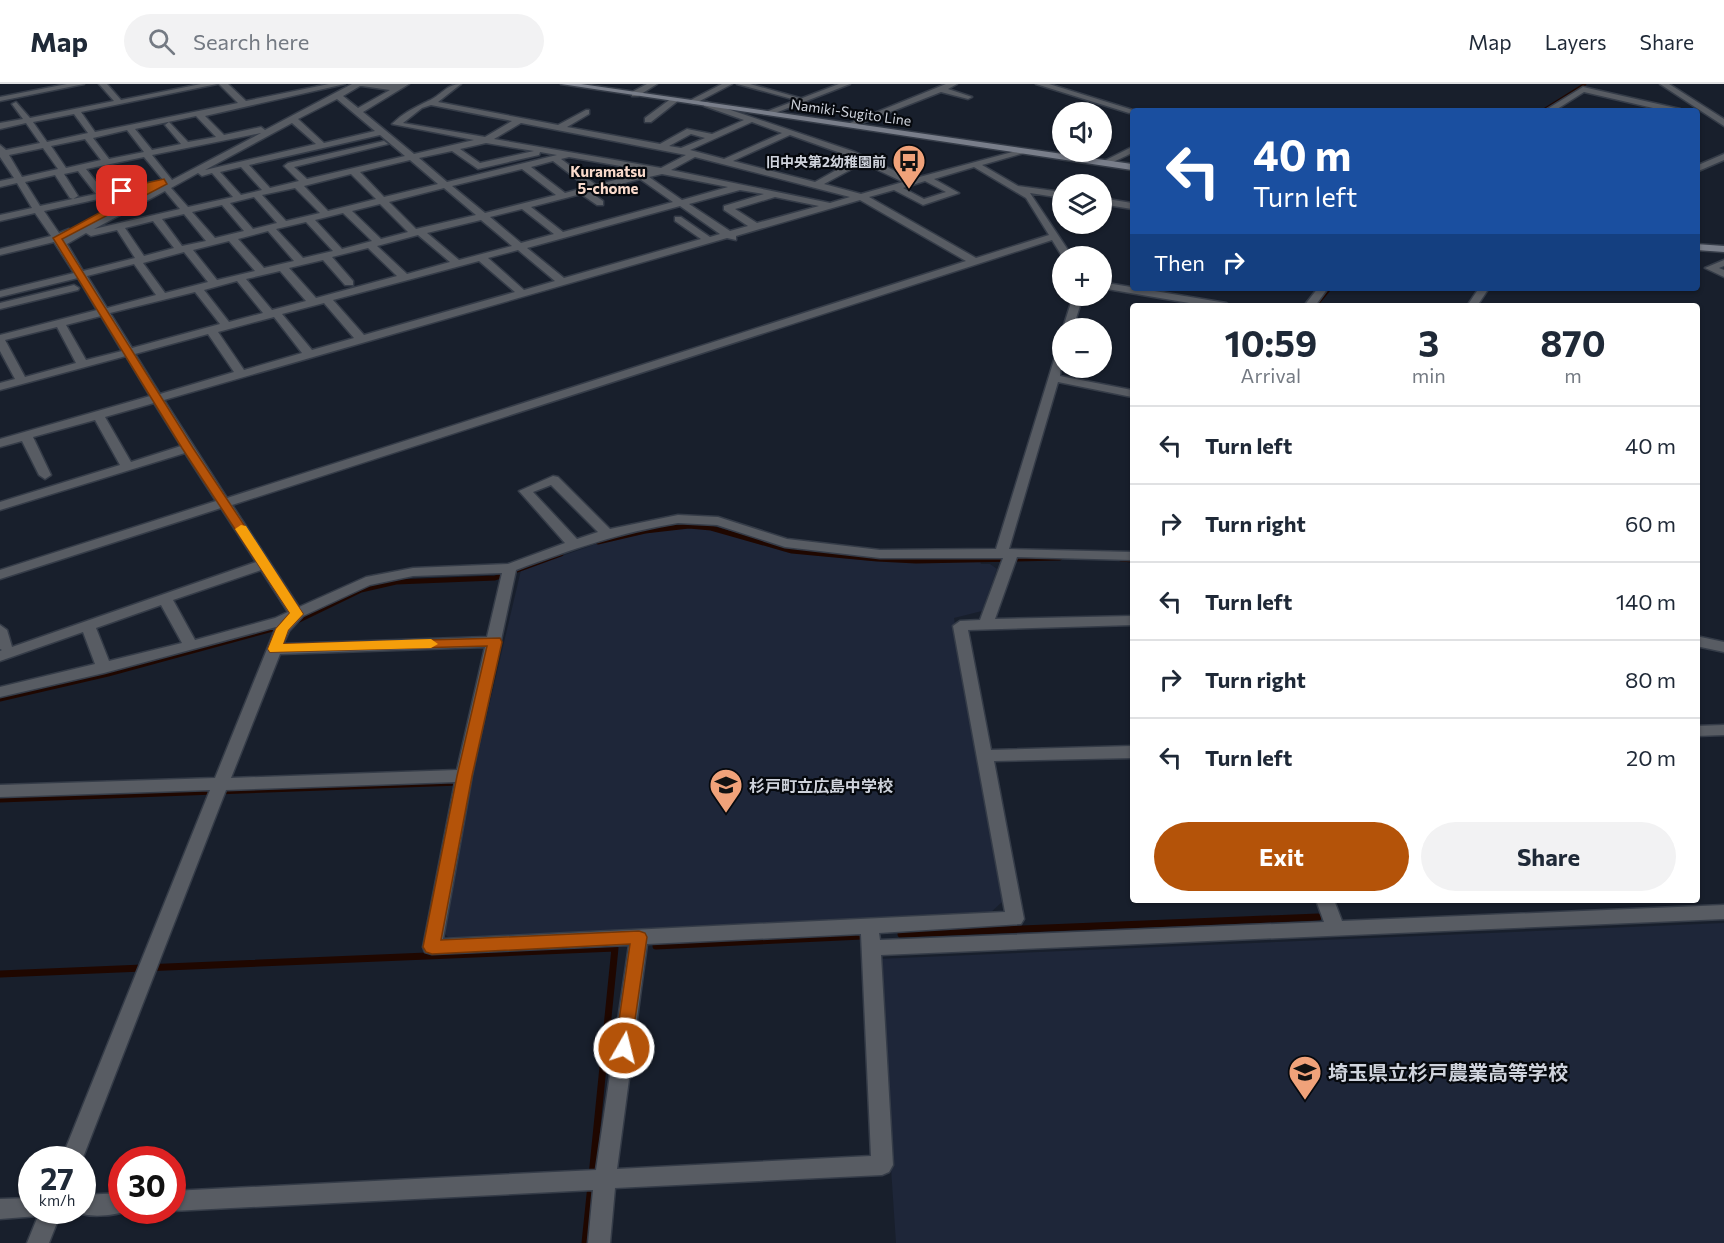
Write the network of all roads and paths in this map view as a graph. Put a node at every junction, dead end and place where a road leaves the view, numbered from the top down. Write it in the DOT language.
graph roads {
  1 [pos="80,84"];
  2 [pos="103,84"];
  3 [pos="213,84"];
  4 [pos="223,84"];
  5 [pos="295,84"];
  6 [pos="341,84"];
  7 [pos="348,84"];
  8 [pos="360,84"];
  9 [pos="457,84"];
  10 [pos="565,84"];
  11 [pos="653,84"];
  12 [pos="728,84"];
  13 [pos="741,84"];
  14 [pos="846,84"];
  15 [pos="953,84"];
  16 [pos="1040,84"];
  17 [pos="1665,84"];
  18 [pos="401,86"];
  19 [pos="47,87"];
  20 [pos="62,87"];
  21 [pos="1575,87"];
  22 [pos="192,89"];
  23 [pos="941,89"];
  24 [pos="303,92"];
  25 [pos="151,94"];
  26 [pos="635,94"];
  27 [pos="337,95"];
  28 [pos="968,97"];
  29 [pos="0,99"];
  30 [pos="675,100"];
  31 [pos="802,100"];
  32 [pos="119,102"];
  33 [pos="164,102"];
  34 [pos="691,102"];
  35 [pos="203,103"];
  36 [pos="431,103"];
  37 [pos="16,104"];
  38 [pos="707,104"];
  39 [pos="74,105"];
  40 [pos="240,106"];
  41 [pos="283,106"];
  42 [pos="1542,108"];
  43 [pos="1553,108"];
  44 [pos="1664,108"];
  45 [pos="170,110"];
  46 [pos="1130,110"];
  47 [pos="211,111"];
  48 [pos="358,112"];
  49 [pos="586,112"];
  50 [pos="767,114"];
  51 [pos="243,115"];
  52 [pos="1700,117"];
  53 [pos="177,118"];
  54 [pos="293,118"];
  55 [pos="27,120"];
  56 [pos="519,120"];
  57 [pos="648,120"];
  58 [pos="750,121"];
  59 [pos="1723,123"];
  60 [pos="169,125"];
  61 [pos="849,125"];
  62 [pos="0,126"];
  63 [pos="129,127"];
  64 [pos="559,128"];
  65 [pos="260,132"];
  66 [pos="382,132"];
  67 [pos="581,132"];
  68 [pos="788,133"];
  69 [pos="90,135"];
  70 [pos="221,137"];
  71 [pos="712,137"];
  72 [pos="571,139"];
  73 [pos="20,140"];
  74 [pos="486,140"];
  75 [pos="384,144"];
  76 [pos="46,145"];
  77 [pos="184,146"];
  78 [pos="323,146"];
  79 [pos="661,147"];
  80 [pos="454,148"];
  81 [pos="1,150"];
  82 [pos="544,151"];
  83 [pos="682,151"];
  84 [pos="1020,151"];
  85 [pos="1130,151"];
  86 [pos="148,153"];
  87 [pos="694,154"];
  88 [pos="189,155"];
  89 [pos="568,155"];
  90 [pos="1724,157"];
  91 [pos="410,158"];
  92 [pos="555,159"];
  93 [pos="863,159"];
  94 [pos="107,162"];
  95 [pos="724,162"];
  96 [pos="1104,163"];
  97 [pos="243,164"];
  98 [pos="976,165"];
  99 [pos="525,166"];
  100 [pos="80,167"];
  101 [pos="1130,167"];
  102 [pos="1700,167"];
  103 [pos="884,169"];
  104 [pos="214,170"];
  105 [pos="61,171"];
  106 [pos="353,171"];
  107 [pos="662,171"];
  108 [pos="790,171"];
  109 [pos="874,175"];
  110 [pos="641,176"];
  111 [pos="780,176"];
  112 [pos="184,177"];
  113 [pos="928,179"];
  114 [pos="20,180"];
  115 [pos="166,183"];
  116 [pos="301,183"];
  117 [pos="912,183"];
  118 [pos="0,184"];
  119 [pos="816,185"];
  120 [pos="444,186"];
  121 [pos="593,187"];
  122 [pos="740,187"];
  123 [pos="896,188"];
  124 [pos="1016,188"];
  125 [pos="581,190"];
  126 [pos="268,191"];
  127 [pos="1052,193"];
  128 [pos="256,194"];
  129 [pos="776,194"];
  130 [pos="101,195"];
  131 [pos="562,195"];
  132 [pos="74,196"];
  133 [pos="862,197"];
  134 [pos="238,198"];
  135 [pos="383,201"];
  136 [pos="224,202"];
  137 [pos="600,203"];
  138 [pos="1112,203"];
  139 [pos="523,204"];
  140 [pos="683,204"];
  141 [pos="833,205"];
  142 [pos="86,206"];
  143 [pos="1130,206"];
  144 [pos="38,210"];
  145 [pos="187,210"];
  146 [pos="346,210"];
  147 [pos="327,215"];
  148 [pos="480,215"];
  149 [pos="0,218"];
  150 [pos="96,218"];
  151 [pos="156,218"];
  152 [pos="309,219"];
  153 [pos="678,219"];
  154 [pos="284,225"];
  155 [pos="119,226"];
  156 [pos="270,228"];
  157 [pos="756,228"];
  158 [pos="417,231"];
  159 [pos="251,233"];
  160 [pos="562,236"];
  161 [pos="1054,236"];
  162 [pos="72,237"];
  163 [pos="733,237"];
  164 [pos="232,238"];
  165 [pos="59,240"];
  166 [pos="710,240"];
  167 [pos="213,242"];
  168 [pos="374,242"];
  169 [pos="1060,246"];
  170 [pos="1700,247"];
  171 [pos="519,248"];
  172 [pos="1724,249"];
  173 [pos="184,250"];
  174 [pos="339,251"];
  175 [pos="0,252"];
  176 [pos="324,255"];
  177 [pos="0,257"];
  178 [pos="482,258"];
  179 [pos="140,260"];
  180 [pos="300,261"];
  181 [pos="974,261"];
  182 [pos="1724,263"];
  183 [pos="458,264"];
  184 [pos="281,266"];
  185 [pos="261,271"];
  186 [pos="82,274"];
  187 [pos="1724,274"];
  188 [pos="239,277"];
  189 [pos="405,278"];
  190 [pos="561,282"];
  191 [pos="214,283"];
  192 [pos="349,283"];
  193 [pos="1112,287"];
  194 [pos="74,288"];
  195 [pos="197,288"];
  196 [pos="1130,290"];
  197 [pos="1137,291"];
  198 [pos="1321,291"];
  199 [pos="522,293"];
  200 [pos="0,294"];
  201 [pos="162,296"];
  202 [pos="326,299"];
  203 [pos="314,303"];
  204 [pos="1208,303"];
  205 [pos="1311,303"];
  206 [pos="0,306"];
  207 [pos="104,311"];
  208 [pos="273,314"];
  209 [pos="60,323"];
  210 [pos="227,326"];
  211 [pos="211,330"];
  212 [pos="361,339"];
  213 [pos="0,340"];
  214 [pos="130,352"];
  215 [pos="309,354"];
  216 [pos="83,365"];
  217 [pos="241,374"];
  218 [pos="1053,378"];
  219 [pos="22,381"];
  220 [pos="0,387"];
  221 [pos="1130,393"];
  222 [pos="159,398"];
  223 [pos="98,415"];
  224 [pos="26,436"];
  225 [pos="0,443"];
  226 [pos="188,448"];
  227 [pos="128,467"];
  228 [pos="45,475"];
  229 [pos="226,504"];
  230 [pos="0,506"];
  231 [pos="607,534"];
  232 [pos="574,544"];
  233 [pos="1006,554"];
  234 [pos="1130,556"];
  235 [pos="264,564"];
  236 [pos="510,568"];
  237 [pos="0,576"];
  238 [pos="165,598"];
  239 [pos="297,614"];
  240 [pos="1130,621"];
  241 [pos="986,624"];
  242 [pos="88,625"];
  243 [pos="0,630"];
  244 [pos="495,642"];
  245 [pos="1700,642"];
  246 [pos="191,646"];
  247 [pos="1724,647"];
  248 [pos="275,649"];
  249 [pos="3,651"];
  250 [pos="104,668"];
  251 [pos="0,692"];
  252 [pos="1724,730"];
  253 [pos="1700,731"];
  254 [pos="1130,752"];
  255 [pos="983,756"];
  256 [pos="464,776"];
  257 [pos="222,784"];
  258 [pos="0,791"];
  259 [pos="1326,903"];
  260 [pos="1724,912"];
  261 [pos="870,926"];
  262 [pos="1335,927"];
  263 [pos="639,937"];
  264 [pos="872,948"];
  265 [pos="77,1146"];
  266 [pos="605,1181"];
  267 [pos="186,1200"];
  268 [pos="18,1208"];
  269 [pos="0,1209"];
  270 [pos="45,1224"];
  271 [pos="38,1243"];
  272 [pos="599,1243"];
  1 -- 20 [label="street"];
  2 -- 32 [label="street"];
  3 -- 22 [label="street"];
  4 -- 40 [label="street"];
  5 -- 24 [label="street"];
  6 -- 24 [label="street"];
  7 -- 65 [label="street"];
  8 -- 18 [label="street"];
  8 -- 27 [label="street"];
  9 -- 36 [label="street"];
  10 -- 26 [label="main road, Namiki-Sugito Line"];
  11 -- 26 [label="street"];
  12 -- 34 [label="street"];
  13 -- 31 [label="street"];
  14 -- 31 [label="street"];
  15 -- 23 [label="street"];
  16 -- 46 [label="street"];
  17 -- 59 [label="street"];
  18 -- 48 [label="street"];
  19 -- 20 [label="street"];
  19 -- 29 [label="street"];
  20 -- 39 [label="street"];
  21 -- 42 [label="street"];
  22 -- 25 [label="street"];
  23 -- 28 [label="street"];
  23 -- 61 [label="street"];
  24 -- 40 [label="street"];
  25 -- 32 [label="street"];
  25 -- 33 [label="street"];
  26 -- 30 [label="main road, Namiki-Sugito Line"];
  27 -- 48 [label="street"];
  27 -- 54 [label="street"];
  30 -- 34 [label="main road, Namiki-Sugito Line"];
  30 -- 57 [label="street"];
  31 -- 50 [label="street"];
  32 -- 39 [label="street"];
  34 -- 38 [label="main road, Namiki-Sugito Line"];
  35 -- 47 [label="street"];
  36 -- 56 [label="street"];
  36 -- 74 [label="street"];
  37 -- 55 [label="street"];
  38 -- 50 [label="main road, Namiki-Sugito Line"];
  38 -- 58 [label="street"];
  39 -- 55 [label="street"];
  39 -- 69 [label="street"];
  40 -- 41 [label="street"];
  40 -- 47 [label="street"];
  40 -- 51 [label="street"];
  40 -- 70 [label="street"];
  43 -- 44 [label="street"];
  45 -- 53 [label="street"];
  47 -- 53 [label="street"];
  48 -- 66 [label="street"];
  49 -- 64 [label="street"];
  50 -- 58 [label="street"];
  50 -- 61 [label="main road, Namiki-Sugito Line"];
  52 -- 59 [label="street"];
  53 -- 63 [label="street"];
  54 -- 65 [label="street"];
  54 -- 78 [label="street"];
  55 -- 62 [label="street"];
  55 -- 76 [label="street"];
  56 -- 64 [label="street"];
  56 -- 74 [label="street"];
  58 -- 68 [label="street"];
  58 -- 71 [label="street"];
  60 -- 77 [label="street"];
  61 -- 84 [label="main road, Namiki-Sugito Line"];
  63 -- 69 [label="street"];
  63 -- 86 [label="street"];
  64 -- 67 [label="street"];
  65 -- 70 [label="street"];
  65 -- 112 [label="street"];
  65 -- 115 [label="street"];
  66 -- 78 [label="street"];
  66 -- 91 [label="street"];
  67 -- 72 [label="street"];
  67 -- 79 [label="street"];
  68 -- 93 [label="street"];
  68 -- 95 [label="street"];
  69 -- 76 [label="street"];
  69 -- 94 [label="street"];
  70 -- 77 [label="street"];
  71 -- 79 [label="street"];
  71 -- 83 [label="street"];
  73 -- 81 [label="street"];
  74 -- 80 [label="street"];
  74 -- 82 [label="street"];
  75 -- 116 [label="street"];
  76 -- 81 [label="street"];
  76 -- 105 [label="street"];
  77 -- 86 [label="street"];
  77 -- 88 [label="street"];
  78 -- 97 [label="street"];
  79 -- 83 [label="street"];
  80 -- 82 [label="street"];
  80 -- 91 [label="street"];
  81 -- 114 [label="street"];
  82 -- 89 [label="street"];
  83 -- 87 [label="street"];
  84 -- 96 [label="main road, Namiki-Sugito Line"];
  84 -- 98 [label="street"];
  85 -- 96 [label="street"];
  86 -- 94 [label="street"];
  86 -- 115 [label="street"];
  87 -- 95 [label="street"];
  87 -- 107 [label="street"];
  89 -- 92 [label="street"];
  89 -- 107 [label="street"];
  90 -- 102 [label="street"];
  91 -- 106 [label="street"];
  91 -- 120 [label="street"];
  92 -- 99 [label="street"];
  92 -- 121 [label="street"];
  93 -- 103 [label="street"];
  93 -- 119 [label="street"];
  94 -- 100 [label="street"];
  95 -- 111 [label="street"];
  96 -- 101 [label="main road, Namiki-Sugito Line"];
  97 -- 104 [label="street"];
  97 -- 126 [label="street"];
  98 -- 113 [label="street"];
  98 -- 124 [label="street"];
  99 -- 120 [label="street"];
  99 -- 131 [label="street"];
  100 -- 105 [label="street"];
  100 -- 130 [label="street"];
  103 -- 109 [label="street"];
  103 -- 117 [label="street"];
  104 -- 112 [label="street"];
  104 -- 134 [label="street"];
  105 -- 114 [label="street"];
  105 -- 132 [label="street"];
  106 -- 116 [label="street"];
  106 -- 135 [label="street"];
  107 -- 110 [label="street"];
  107 -- 122 [label="street"];
  108 -- 111 [label="street"];
  110 -- 121 [label="street"];
  110 -- 140 [label="street"];
  111 -- 119 [label="street"];
  112 -- 115 [label="street"];
  113 -- 117 [label="street"];
  113 -- 123 [label="street"];
  114 -- 118 [label="street"];
  114 -- 144 [label="street"];
  115 -- 130 [label="street"];
  115 -- 145 [label="street"];
  115 -- 150 [label="street"];
  115 -- 162 [label="street"];
  116 -- 126 [label="street"];
  116 -- 147 [label="street"];
  117 -- 123 [label="street"];
  119 -- 133 [label="street"];
  120 -- 135 [label="street"];
  120 -- 148 [label="street"];
  121 -- 125 [label="street"];
  122 -- 129 [label="street"];
  122 -- 140 [label="street"];
  123 -- 133 [label="street"];
  124 -- 127 [label="street"];
  124 -- 161 [label="street"];
  125 -- 131 [label="street"];
  125 -- 137 [label="street"];
  126 -- 128 [label="street"];
  128 -- 134 [label="street"];
  128 -- 154 [label="street"];
  129 -- 141 [label="street"];
  129 -- 157 [label="street"];
  130 -- 144 [label="street"];
  131 -- 139 [label="street"];
  133 -- 141 [label="street"];
  133 -- 181 [label="street"];
  134 -- 136 [label="street"];
  135 -- 146 [label="street"];
  135 -- 158 [label="street"];
  136 -- 145 [label="street"];
  136 -- 159 [label="street"];
  138 -- 143 [label="street"];
  139 -- 148 [label="street"];
  139 -- 160 [label="street"];
  140 -- 160 [label="street"];
  140 -- 163 [label="street"];
  141 -- 157 [label="street"];
  142 -- 150 [label="street"];
  144 -- 149 [label="street"];
  144 -- 165 [label="street"];
  145 -- 151 [label="street"];
  145 -- 167 [label="street"];
  146 -- 147 [label="street"];
  146 -- 168 [label="street"];
  147 -- 152 [label="street"];
  148 -- 158 [label="street"];
  148 -- 171 [label="street"];
  150 -- 165 [label="street"];
  151 -- 155 [label="street"];
  151 -- 173 [label="street"];
  152 -- 154 [label="street"];
  152 -- 174 [label="street"];
  153 -- 166 [label="street"];
  154 -- 156 [label="street"];
  155 -- 162 [label="street"];
  155 -- 179 [label="street"];
  156 -- 159 [label="street"];
  156 -- 180 [label="street"];
  157 -- 163 [label="street"];
  158 -- 168 [label="street"];
  158 -- 183 [label="street"];
  159 -- 164 [label="street"];
  160 -- 171 [label="street"];
  161 -- 169 [label="street"];
  161 -- 181 [label="street"];
  162 -- 165 [label="street"];
  163 -- 166 [label="street"];
  164 -- 167 [label="street"];
  164 -- 185 [label="street"];
  165 -- 175 [label="street"];
  165 -- 177 [label="street"];
  165 -- 186 [label="street"];
  166 -- 190 [label="street"];
  167 -- 173 [label="street"];
  168 -- 174 [label="street"];
  168 -- 189 [label="street"];
  170 -- 172 [label="main road"];
  171 -- 178 [label="street"];
  171 -- 190 [label="street"];
  173 -- 179 [label="street"];
  173 -- 191 [label="street"];
  174 -- 176 [label="street"];
  176 -- 180 [label="street"];
  176 -- 192 [label="street"];
  178 -- 183 [label="street"];
  178 -- 199 [label="street"];
  179 -- 186 [label="street"];
  179 -- 201 [label="street"];
  180 -- 184 [label="street"];
  181 -- 229 [label="street"];
  182 -- 187 [label="street"];
  183 -- 189 [label="street"];
  184 -- 185 [label="street"];
  184 -- 203 [label="street"];
  185 -- 188 [label="street"];
  186 -- 200 [label="street"];
  186 -- 207 [label="street"];
  188 -- 191 [label="street"];
  188 -- 208 [label="street"];
  189 -- 202 [label="street"];
  190 -- 199 [label="street"];
  191 -- 195 [label="street"];
  193 -- 196 [label="street"];
  194 -- 206 [label="street"];
  195 -- 201 [label="street"];
  195 -- 210 [label="street"];
  197 -- 204 [label="street"];
  198 -- 205 [label="street"];
  199 -- 212 [label="street"];
  201 -- 207 [label="street"];
  202 -- 203 [label="street"];
  202 -- 212 [label="street"];
  203 -- 208 [label="street"];
  207 -- 209 [label="street"];
  207 -- 214 [label="street"];
  208 -- 210 [label="street"];
  208 -- 215 [label="street"];
  209 -- 213 [label="street"];
  209 -- 216 [label="street"];
  210 -- 211 [label="street"];
  211 -- 214 [label="street"];
  211 -- 217 [label="street"];
  212 -- 215 [label="street"];
  213 -- 219 [label="street"];
  214 -- 216 [label="street"];
  214 -- 222 [label="street"];
  215 -- 217 [label="street"];
  216 -- 219 [label="street"];
  217 -- 222 [label="street"];
  218 -- 221 [label="street"];
  218 -- 233 [label="street"];
  219 -- 220 [label="street"];
  222 -- 223 [label="street"];
  222 -- 226 [label="street"];
  223 -- 224 [label="street"];
  223 -- 227 [label="street"];
  224 -- 225 [label="street"];
  224 -- 228 [label="street"];
  226 -- 227 [label="street"];
  226 -- 229 [label="street"];
  227 -- 230 [label="street"];
  229 -- 235 [label="street"];
  229 -- 237 [label="street"];
  231 -- 232 [label="street"];
  231 -- 232 [label="street"];
  231 -- 233 [label="street"];
  232 -- 236 [label="street"];
  233 -- 234 [label="street"];
  233 -- 241 [label="street"];
  235 -- 238 [label="street"];
  235 -- 239 [label="street"];
  236 -- 239 [label="street"];
  236 -- 244 [label="street"];
  238 -- 242 [label="street"];
  238 -- 246 [label="street"];
  239 -- 246 [label="street"];
  239 -- 248 [label="street"];
  240 -- 241 [label="street"];
  241 -- 255 [label="street"];
  242 -- 249 [label="street"];
  242 -- 250 [label="street"];
  243 -- 249 [label="street"];
  244 -- 248 [label="street"];
  244 -- 256 [label="street"];
  245 -- 247 [label="street"];
  246 -- 250 [label="street"];
  248 -- 257 [label="street"];
  250 -- 251 [label="street"];
  252 -- 253 [label="street"];
  254 -- 255 [label="street"];
  255 -- 261 [label="street"];
  256 -- 257 [label="street"];
  256 -- 263 [label="street"];
  257 -- 258 [label="street"];
  257 -- 265 [label="street"];
  259 -- 262 [label="street"];
  260 -- 262 [label="street"];
  261 -- 263 [label="street"];
  261 -- 264 [label="street"];
  262 -- 264 [label="street"];
  263 -- 266 [label="street"];
  264 -- 266 [label="street"];
  266 -- 267 [label="street"];
  266 -- 272 [label="street"];
  268 -- 269 [label="street"];
  270 -- 271 [label="street"];
}
